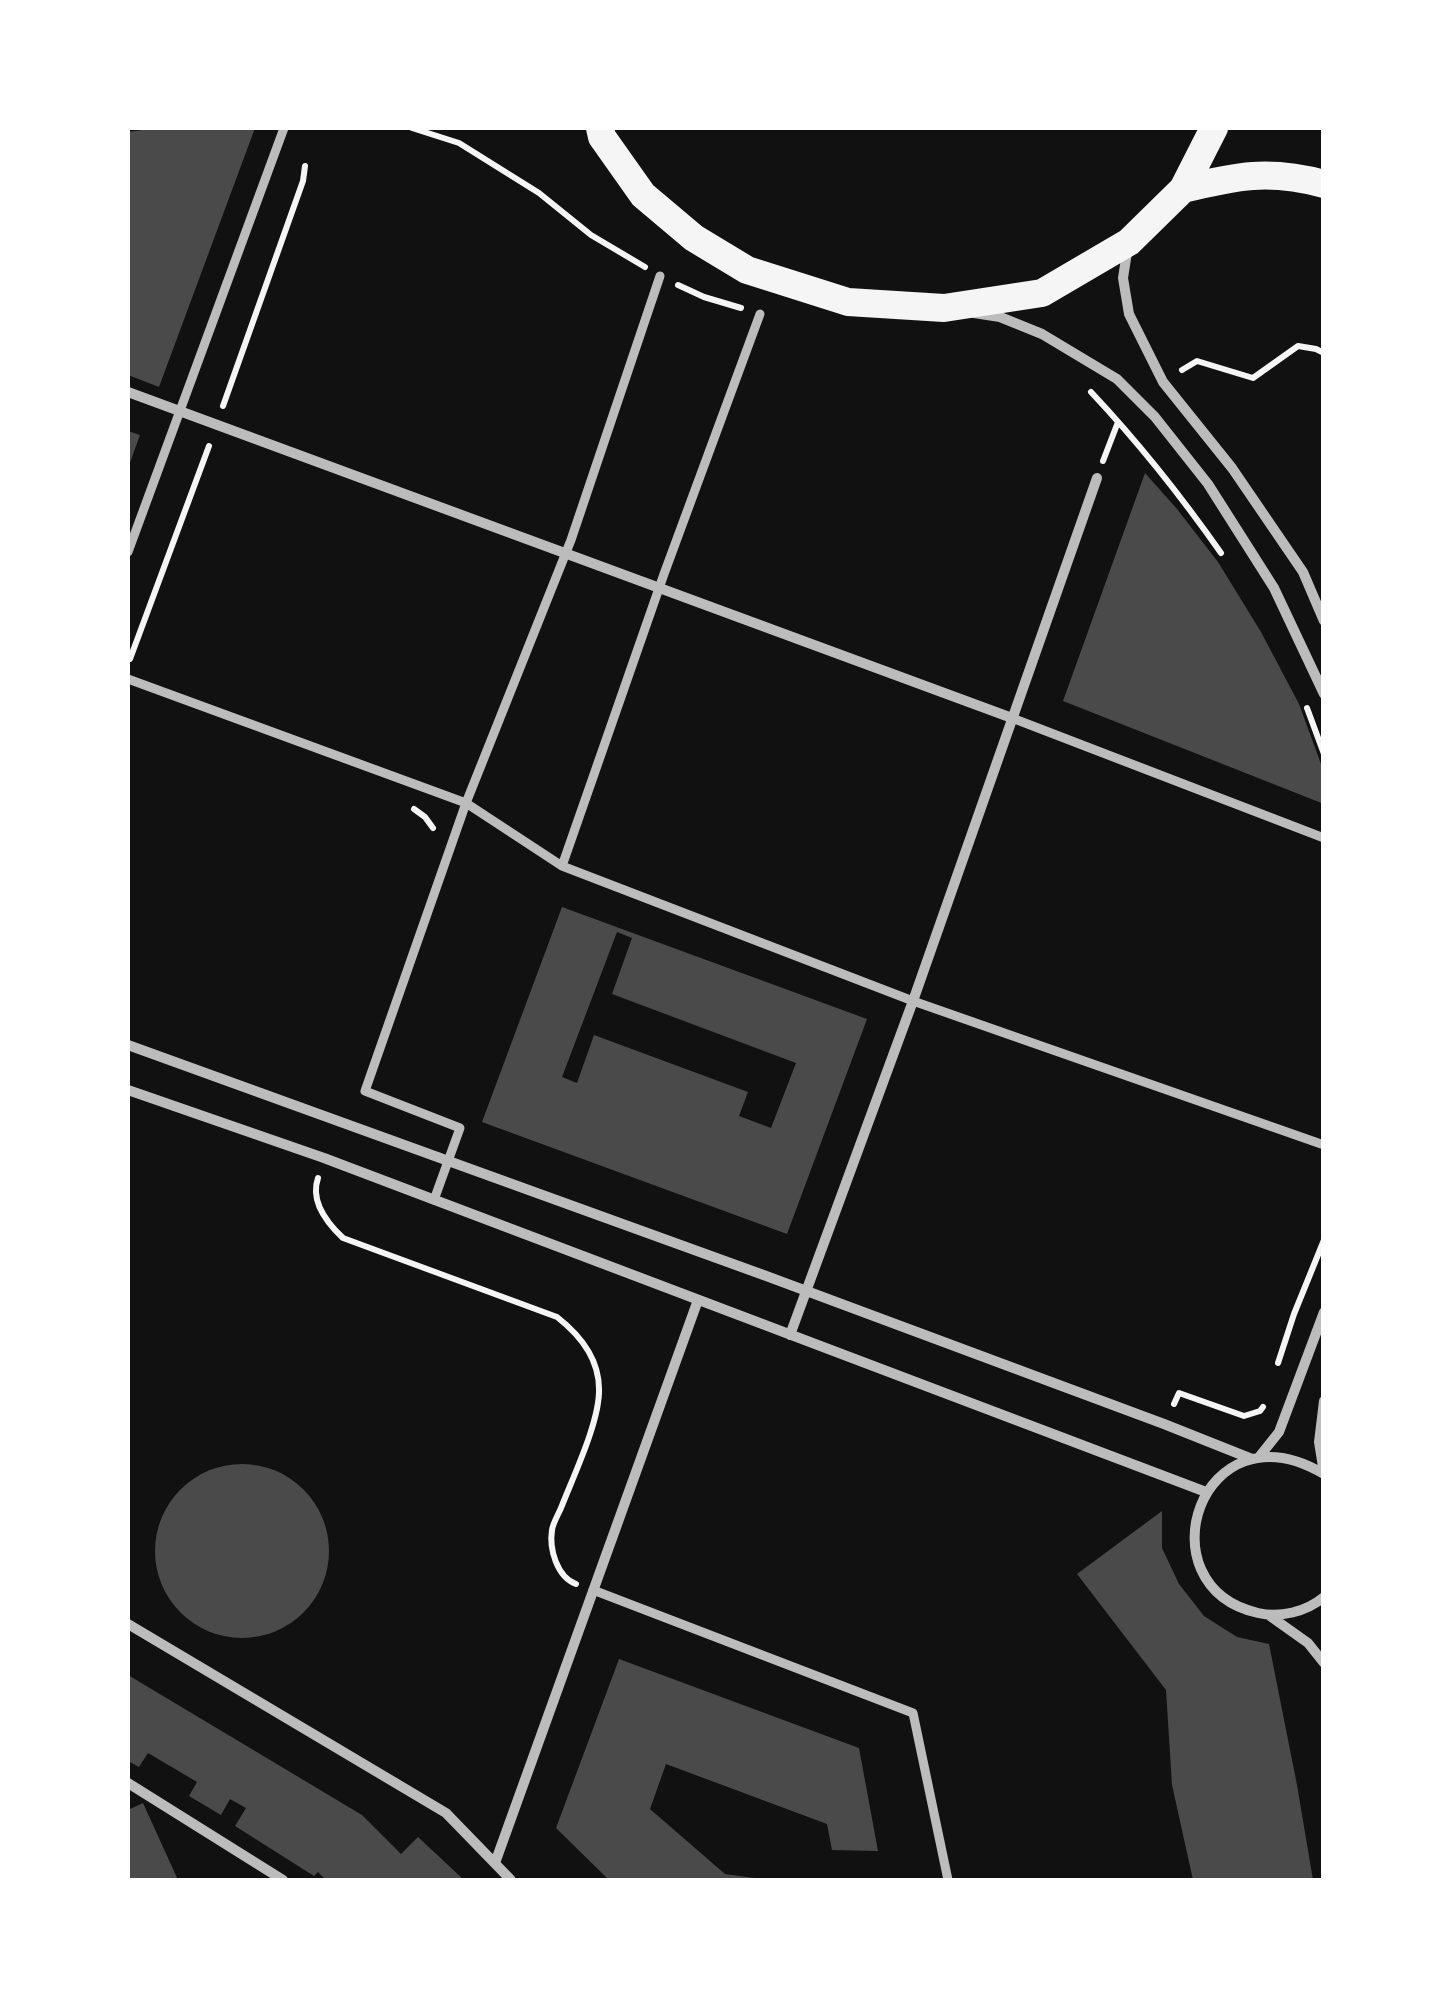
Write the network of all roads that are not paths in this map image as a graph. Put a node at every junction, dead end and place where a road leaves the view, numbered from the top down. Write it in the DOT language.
graph roads {
  1 [pos="284,128"];
  2 [pos="1214,128"];
  3 [pos="597,131"];
  4 [pos="1324,184"];
  5 [pos="1183,189"];
  6 [pos="1129,242"];
  7 [pos="660,276"];
  8 [pos="944,308"];
  9 [pos="760,314"];
  10 [pos="128,392"];
  11 [pos="180,411"];
  12 [pos="1097,478"];
  13 [pos="128,552"];
  14 [pos="566,554"];
  15 [pos="660,588"];
  16 [pos="1324,621"];
  17 [pos="128,679"];
  18 [pos="1324,694"];
  19 [pos="1012,718"];
  20 [pos="466,803"];
  21 [pos="1324,838"];
  22 [pos="562,866"];
  23 [pos="913,1002"];
  24 [pos="128,1046"];
  25 [pos="128,1090"];
  26 [pos="1324,1145"];
  27 [pos="448,1162"];
  28 [pos="434,1200"];
  29 [pos="806,1291"];
  30 [pos="698,1300"];
  31 [pos="1324,1312"];
  32 [pos="790,1335"];
  33 [pos="1324,1401"];
  34 [pos="1256,1458"];
  35 [pos="1324,1474"];
  36 [pos="1206,1492"];
  37 [pos="593,1590"];
  38 [pos="1324,1596"];
  39 [pos="1270,1616"];
  40 [pos="128,1624"];
  41 [pos="1324,1663"];
  42 [pos="128,1783"];
  43 [pos="494,1864"];
  44 [pos="283,1880"];
  45 [pos="511,1880"];
  46 [pos="948,1880"];
  1 -- 11 [label="street"];
  2 -- 5 [label="highway"];
  3 -- 8 [label="highway"];
  4 -- 5 [label="highway"];
  5 -- 6 [label="highway"];
  6 -- 8 [label="highway"];
  6 -- 16 [label="street"];
  7 -- 14 [label="street"];
  8 -- 18 [label="street"];
  9 -- 15 [label="street"];
  10 -- 11 [label="street"];
  11 -- 13 [label="street"];
  11 -- 14 [label="street"];
  12 -- 19 [label="street"];
  14 -- 15 [label="street"];
  14 -- 20 [label="street"];
  15 -- 19 [label="street"];
  15 -- 22 [label="street"];
  17 -- 20 [label="street"];
  19 -- 21 [label="street"];
  19 -- 23 [label="street"];
  20 -- 22 [label="street"];
  20 -- 27 [label="street"];
  22 -- 23 [label="street"];
  23 -- 26 [label="street"];
  23 -- 29 [label="street"];
  24 -- 27 [label="street"];
  25 -- 28 [label="street"];
  27 -- 28 [label="street"];
  27 -- 29 [label="street"];
  28 -- 30 [label="street"];
  29 -- 32 [label="street"];
  29 -- 34 [label="street"];
  30 -- 32 [label="street"];
  30 -- 37 [label="street"];
  31 -- 34 [label="street"];
  32 -- 36 [label="street"];
  33 -- 35 [label="street"];
  34 -- 35 [label="street"];
  34 -- 36 [label="street"];
  36 -- 39 [label="street"];
  37 -- 43 [label="street"];
  37 -- 46 [label="street"];
  38 -- 39 [label="street"];
  39 -- 41 [label="street"];
  40 -- 43 [label="street"];
  42 -- 44 [label="street"];
  43 -- 45 [label="street"];
}
